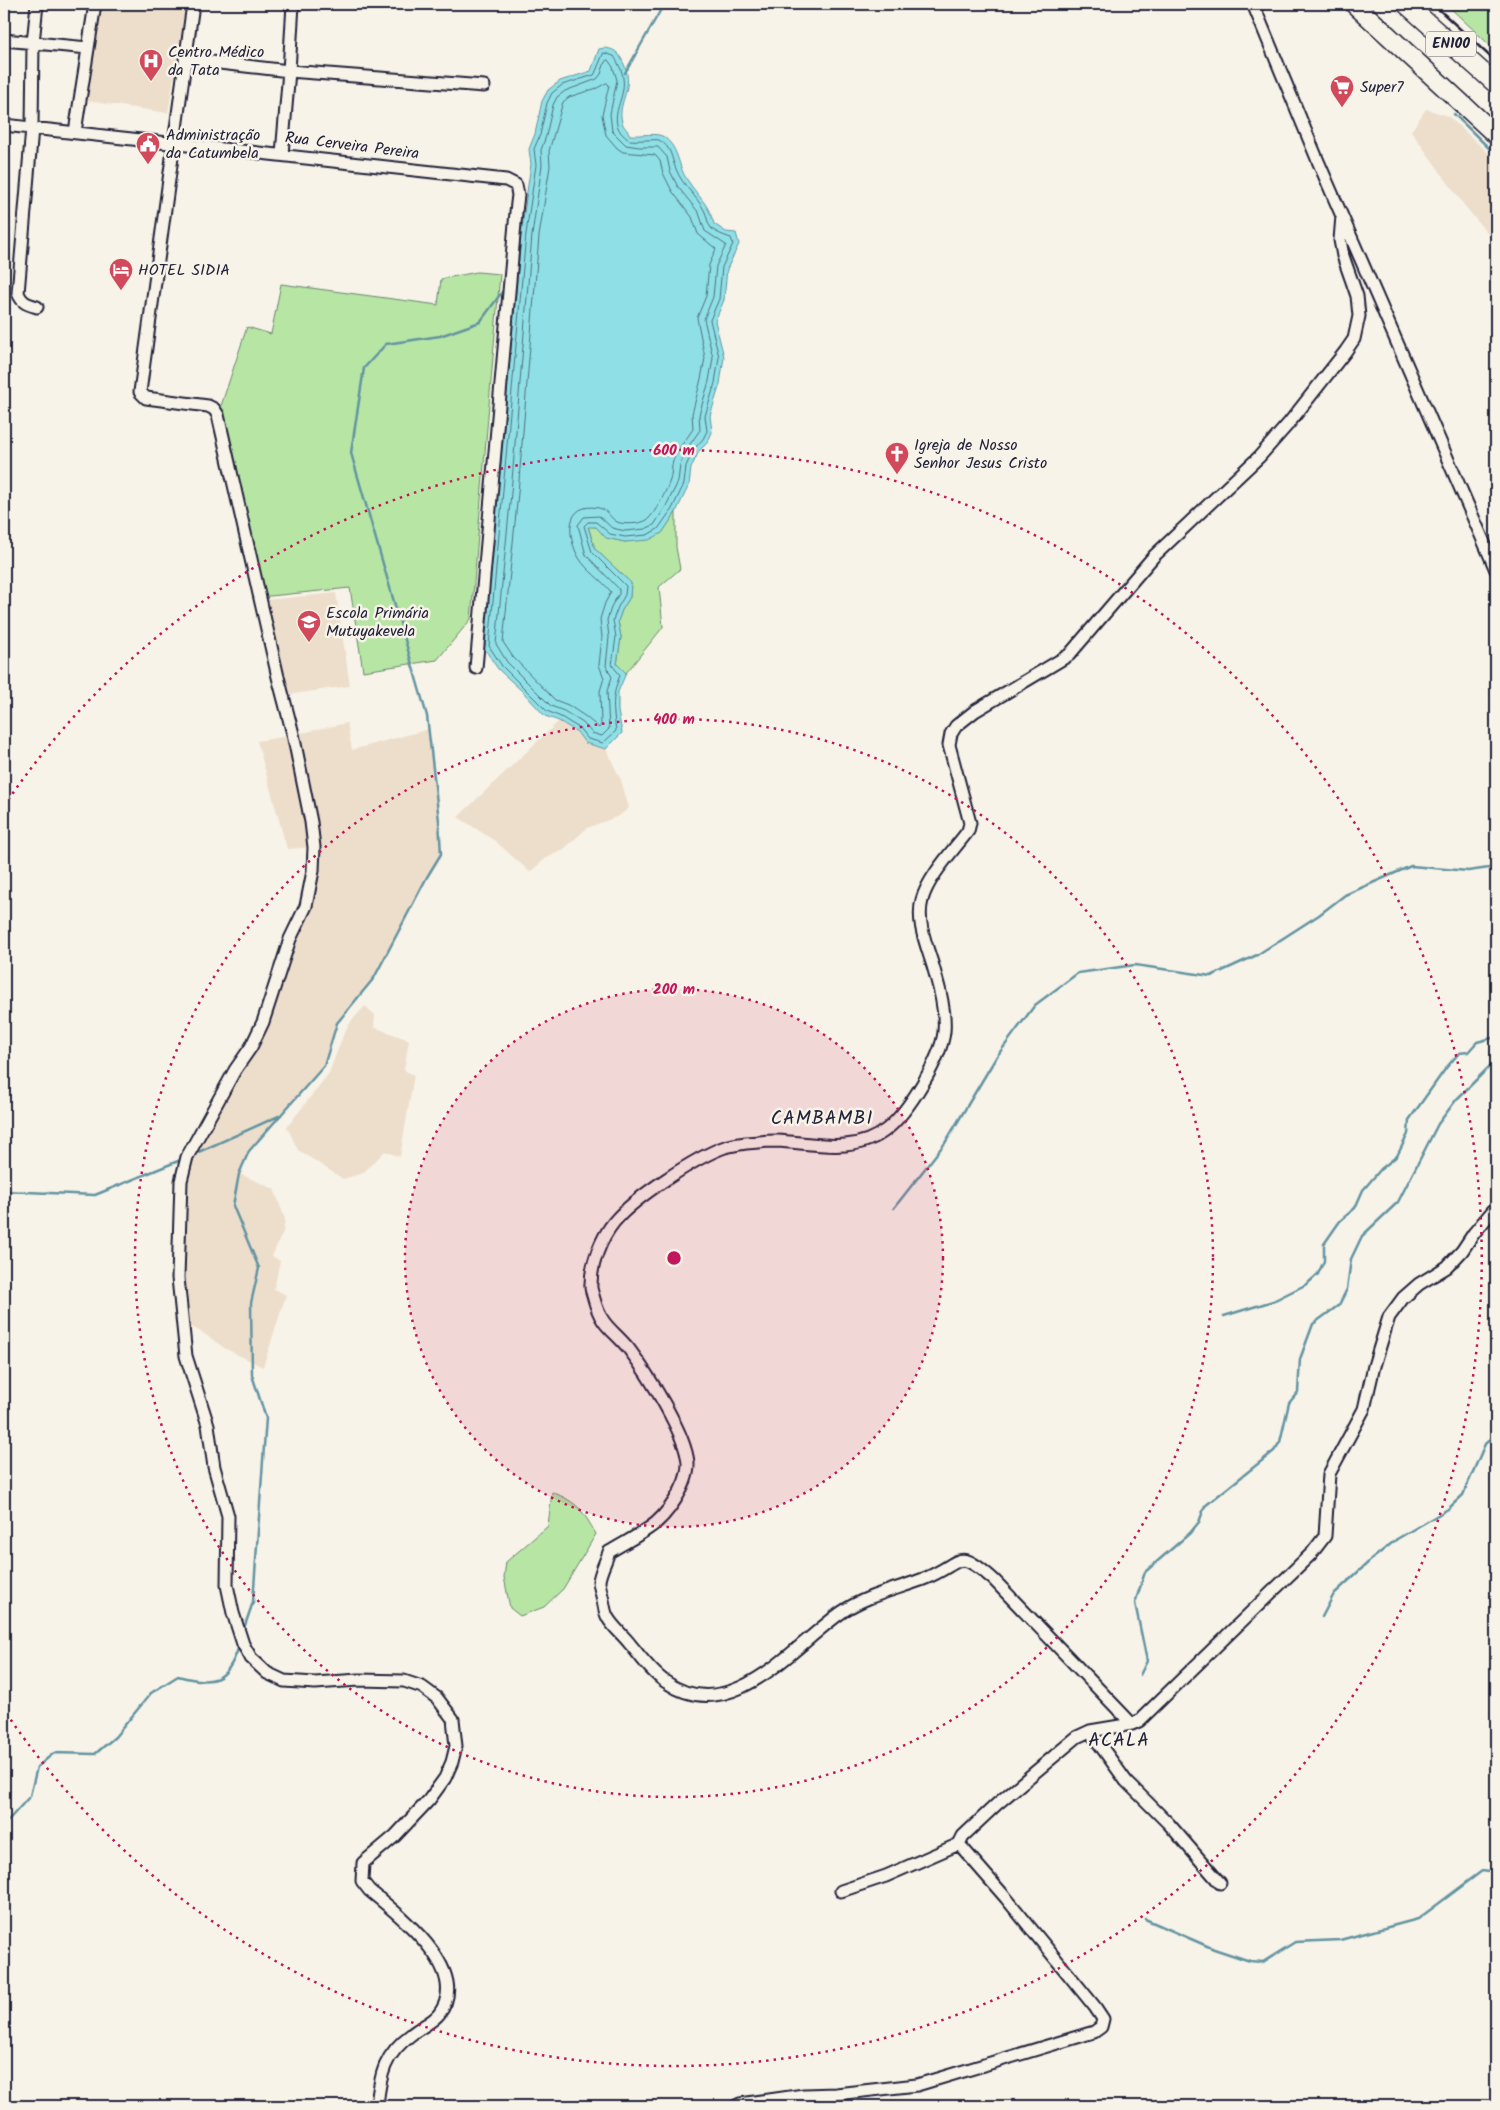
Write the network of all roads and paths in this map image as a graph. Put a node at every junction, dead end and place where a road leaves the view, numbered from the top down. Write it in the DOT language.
graph roads {
  1 [pos="37,4"];
  2 [pos="95,4"];
  3 [pos="193,4"];
  4 [pos="293,4"];
  5 [pos="1253,4"];
  6 [pos="1354,4"];
  7 [pos="1406,4"];
  8 [pos="4,40"];
  9 [pos="33,43"];
  10 [pos="88,48"];
  11 [pos="185,59"];
  12 [pos="290,70"];
  13 [pos="1496,84"];
  14 [pos="484,86"];
  15 [pos="4,125"];
  16 [pos="32,128"];
  17 [pos="75,132"];
  18 [pos="1496,135"];
  19 [pos="173,142"];
  20 [pos="282,154"];
  21 [pos="1342,216"];
  22 [pos="37,306"];
  23 [pos="1496,570"];
  24 [pos="476,668"];
  25 [pos="1496,1206"];
  26 [pos="1132,1724"];
  27 [pos="1090,1731"];
  28 [pos="959,1844"];
  29 [pos="1220,1883"];
  30 [pos="841,1891"];
  31 [pos="377,2106"];
  32 [pos="736,2106"];
  1 -- 9 [label="street"];
  2 -- 10 [label="street"];
  3 -- 11 [label="street"];
  4 -- 12 [label="street"];
  5 -- 21 [label="street"];
  6 -- 18 [label="highway, EN100"];
  7 -- 13 [label="highway, EN100"];
  8 -- 9 [label="street"];
  9 -- 10 [label="street"];
  9 -- 16 [label="street"];
  10 -- 17 [label="street"];
  11 -- 12 [label="street"];
  11 -- 19 [label="street"];
  12 -- 14 [label="street"];
  12 -- 20 [label="street"];
  15 -- 16 [label="street, Rua Cerveira Pereira"];
  16 -- 17 [label="street, Rua Cerveira Pereira"];
  16 -- 22 [label="street"];
  17 -- 19 [label="street, Rua Cerveira Pereira"];
  19 -- 20 [label="street, Rua Cerveira Pereira"];
  19 -- 31 [label="street"];
  20 -- 24 [label="street, Rua Cerveira Pereira"];
  21 -- 23 [label="street"];
  21 -- 26 [label="street"];
  25 -- 26 [label="street"];
  26 -- 27 [label="street"];
  27 -- 28 [label="street"];
  27 -- 29 [label="street"];
  28 -- 30 [label="street"];
  28 -- 32 [label="street"];
}
